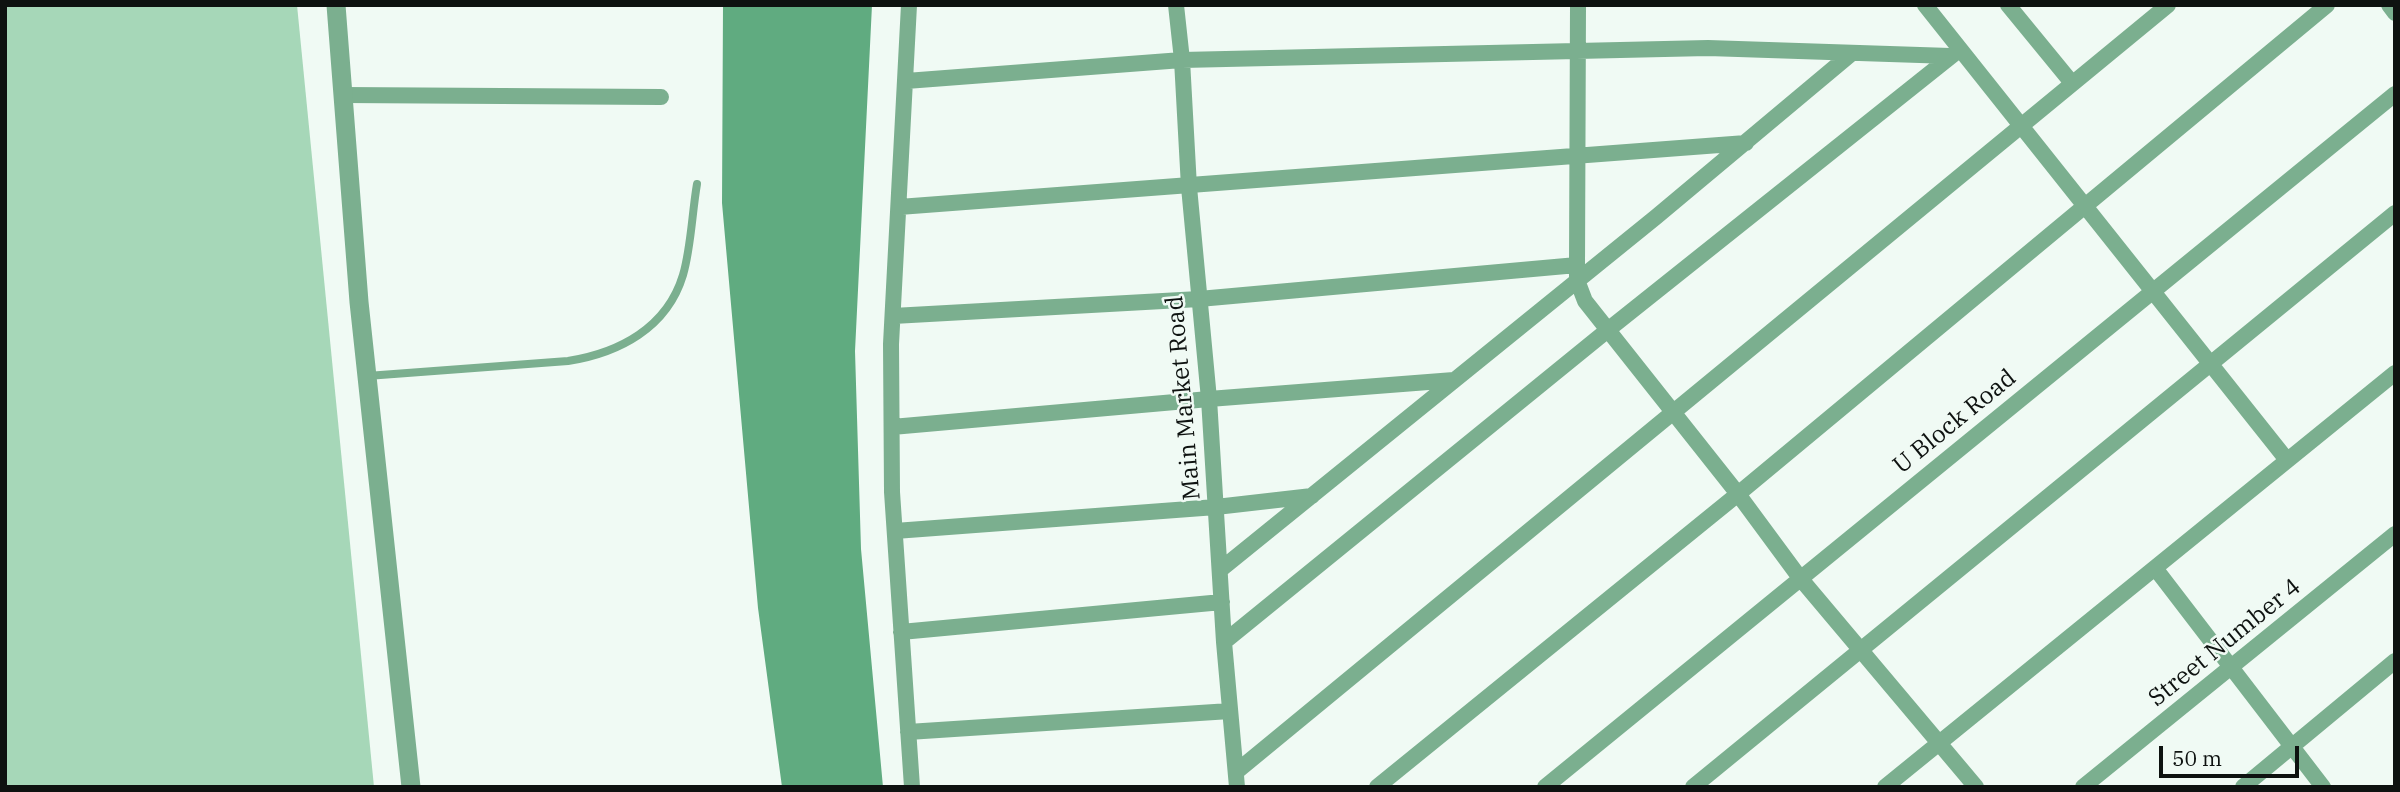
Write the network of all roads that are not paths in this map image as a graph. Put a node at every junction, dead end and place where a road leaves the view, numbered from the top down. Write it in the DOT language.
graph roads {
  1 [pos="336,5"];
  2 [pos="909,5"];
  3 [pos="1176,5"];
  4 [pos="1578,5"];
  5 [pos="1925,5"];
  6 [pos="2008,5"];
  7 [pos="2168,5"];
  8 [pos="2327,5"];
  9 [pos="2389,5"];
  10 [pos="2395,13"];
  11 [pos="1578,51"];
  12 [pos="1852,53"];
  13 [pos="1954,53"];
  14 [pos="1182,60"];
  15 [pos="905,81"];
  16 [pos="2073,83"];
  17 [pos="2395,94"];
  18 [pos="343,95"];
  19 [pos="661,97"];
  20 [pos="2022,126"];
  21 [pos="1746,143"];
  22 [pos="1577,155"];
  23 [pos="696,184"];
  24 [pos="1189,187"];
  25 [pos="2083,206"];
  26 [pos="899,207"];
  27 [pos="2395,213"];
  28 [pos="1577,273"];
  29 [pos="2152,291"];
  30 [pos="1199,299"];
  31 [pos="893,316"];
  32 [pos="1609,329"];
  33 [pos="2210,364"];
  34 [pos="2395,373"];
  35 [pos="367,376"];
  36 [pos="1455,380"];
  37 [pos="1209,399"];
  38 [pos="1674,411"];
  39 [pos="892,428"];
  40 [pos="2287,460"];
  41 [pos="1738,494"];
  42 [pos="1312,496"];
  43 [pos="1216,507"];
  44 [pos="895,531"];
  45 [pos="2395,534"];
  46 [pos="2155,568"];
  47 [pos="1220,570"];
  48 [pos="1800,578"];
  49 [pos="1222,602"];
  50 [pos="901,632"];
  51 [pos="1224,642"];
  52 [pos="1860,650"];
  53 [pos="2395,661"];
  54 [pos="2231,667"];
  55 [pos="1230,711"];
  56 [pos="908,732"];
  57 [pos="1939,743"];
  58 [pos="2291,747"];
  59 [pos="1236,779"];
  60 [pos="411,787"];
  61 [pos="912,787"];
  62 [pos="1377,787"];
  63 [pos="1545,787"];
  64 [pos="1693,787"];
  65 [pos="1885,787"];
  66 [pos="1976,787"];
  67 [pos="2083,787"];
  68 [pos="2243,787"];
  69 [pos="2323,787"];
  1 -- 18 [label="street"];
  2 -- 15 [label="street"];
  3 -- 14 [label="street, Main Market Road"];
  4 -- 11 [label="street"];
  5 -- 13 [label="street"];
  6 -- 16 [label="street"];
  7 -- 16 [label="street"];
  8 -- 25 [label="street"];
  9 -- 10 [label="street"];
  11 -- 12 [label="street"];
  11 -- 14 [label="street"];
  11 -- 22 [label="street"];
  12 -- 13 [label="street"];
  12 -- 21 [label="street"];
  13 -- 20 [label="street"];
  13 -- 32 [label="street"];
  14 -- 15 [label="street"];
  14 -- 24 [label="street, Main Market Road"];
  15 -- 26 [label="street"];
  16 -- 20 [label="street"];
  17 -- 29 [label="street, U Block Road"];
  18 -- 19 [label="street"];
  18 -- 35 [label="street"];
  20 -- 25 [label="street"];
  20 -- 38 [label="street"];
  21 -- 22 [label="street"];
  21 -- 28 [label="street"];
  22 -- 24 [label="street"];
  22 -- 28 [label="street"];
  23 -- 35 [label="lane"];
  24 -- 26 [label="street"];
  24 -- 30 [label="street, Main Market Road"];
  25 -- 29 [label="street"];
  25 -- 41 [label="street"];
  26 -- 31 [label="street"];
  27 -- 33 [label="street"];
  28 -- 30 [label="street"];
  28 -- 32 [label="street"];
  28 -- 36 [label="street"];
  29 -- 33 [label="street"];
  29 -- 48 [label="street, U Block Road"];
  30 -- 31 [label="street"];
  30 -- 37 [label="street, Main Market Road"];
  31 -- 39 [label="street"];
  32 -- 38 [label="street"];
  32 -- 51 [label="street"];
  33 -- 40 [label="street"];
  33 -- 52 [label="street"];
  34 -- 40 [label="street"];
  35 -- 60 [label="street"];
  36 -- 37 [label="street"];
  36 -- 42 [label="street"];
  37 -- 39 [label="street"];
  37 -- 43 [label="street, Main Market Road"];
  38 -- 41 [label="street"];
  38 -- 59 [label="street"];
  39 -- 44 [label="street"];
  40 -- 46 [label="street"];
  41 -- 48 [label="street"];
  41 -- 62 [label="street"];
  42 -- 43 [label="street"];
  42 -- 47 [label="street"];
  43 -- 44 [label="street"];
  43 -- 47 [label="street, Main Market Road"];
  44 -- 50 [label="street"];
  45 -- 54 [label="street, Street Number 4"];
  46 -- 54 [label="street"];
  46 -- 57 [label="street"];
  47 -- 49 [label="street, Main Market Road"];
  48 -- 52 [label="street"];
  48 -- 63 [label="street, U Block Road"];
  49 -- 50 [label="street"];
  49 -- 51 [label="street, Main Market Road"];
  50 -- 56 [label="street"];
  51 -- 55 [label="street, Main Market Road"];
  52 -- 57 [label="street"];
  52 -- 64 [label="street"];
  53 -- 58 [label="street"];
  54 -- 58 [label="street"];
  54 -- 67 [label="street, Street Number 4"];
  55 -- 56 [label="street"];
  55 -- 59 [label="street, Main Market Road"];
  56 -- 61 [label="street"];
  57 -- 65 [label="street"];
  57 -- 66 [label="street"];
  58 -- 68 [label="street"];
  58 -- 69 [label="street"];
}
